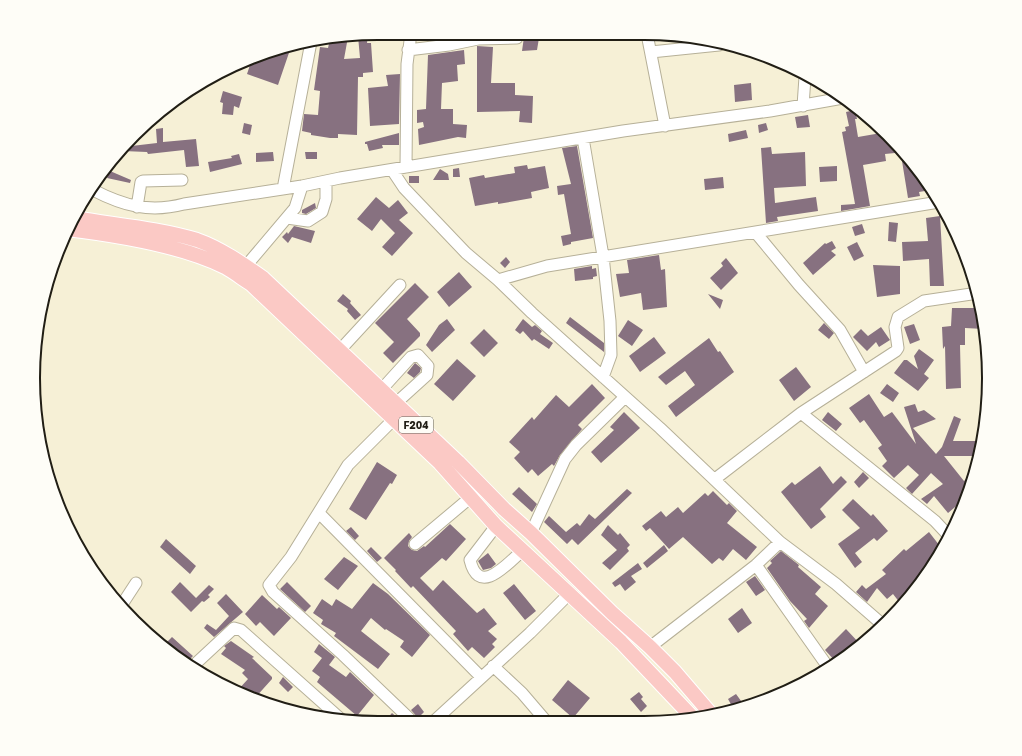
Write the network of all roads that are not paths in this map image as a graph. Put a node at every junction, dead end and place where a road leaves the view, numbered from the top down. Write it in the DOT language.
graph roads {
  1 [pos="409,40"];
  2 [pos="474,40"];
  3 [pos="648,40"];
  4 [pos="710,46"];
  5 [pos="310,47"];
  6 [pos="408,50"];
  7 [pos="651,52"];
  8 [pos="805,81"];
  9 [pos="835,100"];
  10 [pos="803,106"];
  11 [pos="665,126"];
  12 [pos="583,138"];
  13 [pos="406,167"];
  14 [pos="392,170"];
  15 [pos="182,180"];
  16 [pos="326,182"];
  17 [pos="302,186"];
  18 [pos="283,189"];
  19 [pos="96,192"];
  20 [pos="933,203"];
  21 [pos="137,207"];
  22 [pos="287,218"];
  23 [pos="80,219"];
  24 [pos="74,230"];
  25 [pos="756,233"];
  26 [pos="603,256"];
  27 [pos="246,266"];
  28 [pos="498,280"];
  29 [pos="400,285"];
  30 [pos="971,294"];
  31 [pos="340,350"];
  32 [pos="864,372"];
  33 [pos="603,377"];
  34 [pos="381,390"];
  35 [pos="625,397"];
  36 [pos="395,404"];
  37 [pos="801,414"];
  38 [pos="393,420"];
  39 [pos="715,479"];
  40 [pos="471,497"];
  41 [pos="319,513"];
  42 [pos="496,526"];
  43 [pos="945,531"];
  44 [pos="531,532"];
  45 [pos="780,542"];
  46 [pos="415,544"];
  47 [pos="523,550"];
  48 [pos="756,565"];
  49 [pos="136,583"];
  50 [pos="570,593"];
  51 [pos="124,601"];
  52 [pos="880,620"];
  53 [pos="650,647"];
  54 [pos="196,663"];
  55 [pos="825,663"];
  56 [pos="493,666"];
  57 [pos="481,677"];
  58 [pos="708,710"];
  59 [pos="334,713"];
  60 [pos="688,713"];
  61 [pos="407,716"];
  62 [pos="440,716"];
  63 [pos="542,716"];
  1 -- 6 [label="street"];
  2 -- 6 [label="street"];
  3 -- 7 [label="street"];
  4 -- 7 [label="street"];
  5 -- 18 [label="street"];
  6 -- 13 [label="street"];
  7 -- 11 [label="street"];
  8 -- 10 [label="street"];
  9 -- 10 [label="street"];
  10 -- 11 [label="street"];
  11 -- 12 [label="street"];
  12 -- 13 [label="street"];
  12 -- 26 [label="street"];
  13 -- 14 [label="street"];
  14 -- 16 [label="street"];
  14 -- 28 [label="street"];
  15 -- 21 [label="street"];
  16 -- 17 [label="street"];
  16 -- 22 [label="street"];
  17 -- 18 [label="street"];
  17 -- 22 [label="street"];
  18 -- 21 [label="street"];
  19 -- 21 [label="street"];
  20 -- 25 [label="street"];
  22 -- 27 [label="street"];
  23 -- 27 [label="main road, F204"];
  24 -- 38 [label="main road, F204"];
  25 -- 26 [label="street"];
  25 -- 32 [label="street"];
  26 -- 28 [label="street"];
  26 -- 33 [label="street"];
  27 -- 31 [label="main road, F204"];
  28 -- 33 [label="street"];
  29 -- 31 [label="street"];
  30 -- 32 [label="street"];
  31 -- 34 [label="main road, F204"];
  32 -- 37 [label="street"];
  33 -- 35 [label="street"];
  34 -- 36 [label="main road, F204"];
  34 -- 36 [label="street"];
  35 -- 39 [label="street"];
  35 -- 44 [label="street"];
  36 -- 44 [label="main road, F204"];
  37 -- 39 [label="street"];
  37 -- 43 [label="street"];
  38 -- 40 [label="main road, F204"];
  38 -- 41 [label="street"];
  39 -- 45 [label="street"];
  40 -- 42 [label="main road, F204"];
  40 -- 46 [label="street"];
  41 -- 57 [label="street"];
  41 -- 61 [label="street"];
  42 -- 47 [label="main road, F204"];
  42 -- 47 [label="street"];
  44 -- 53 [label="main road, F204"];
  45 -- 48 [label="street"];
  45 -- 52 [label="street"];
  47 -- 50 [label="main road, F204"];
  48 -- 53 [label="street"];
  48 -- 55 [label="street"];
  49 -- 51 [label="street"];
  50 -- 56 [label="street"];
  50 -- 60 [label="main road, F204"];
  53 -- 58 [label="main road, F204"];
  54 -- 59 [label="street"];
  56 -- 57 [label="street"];
  56 -- 63 [label="street"];
  57 -- 62 [label="street"];
}
